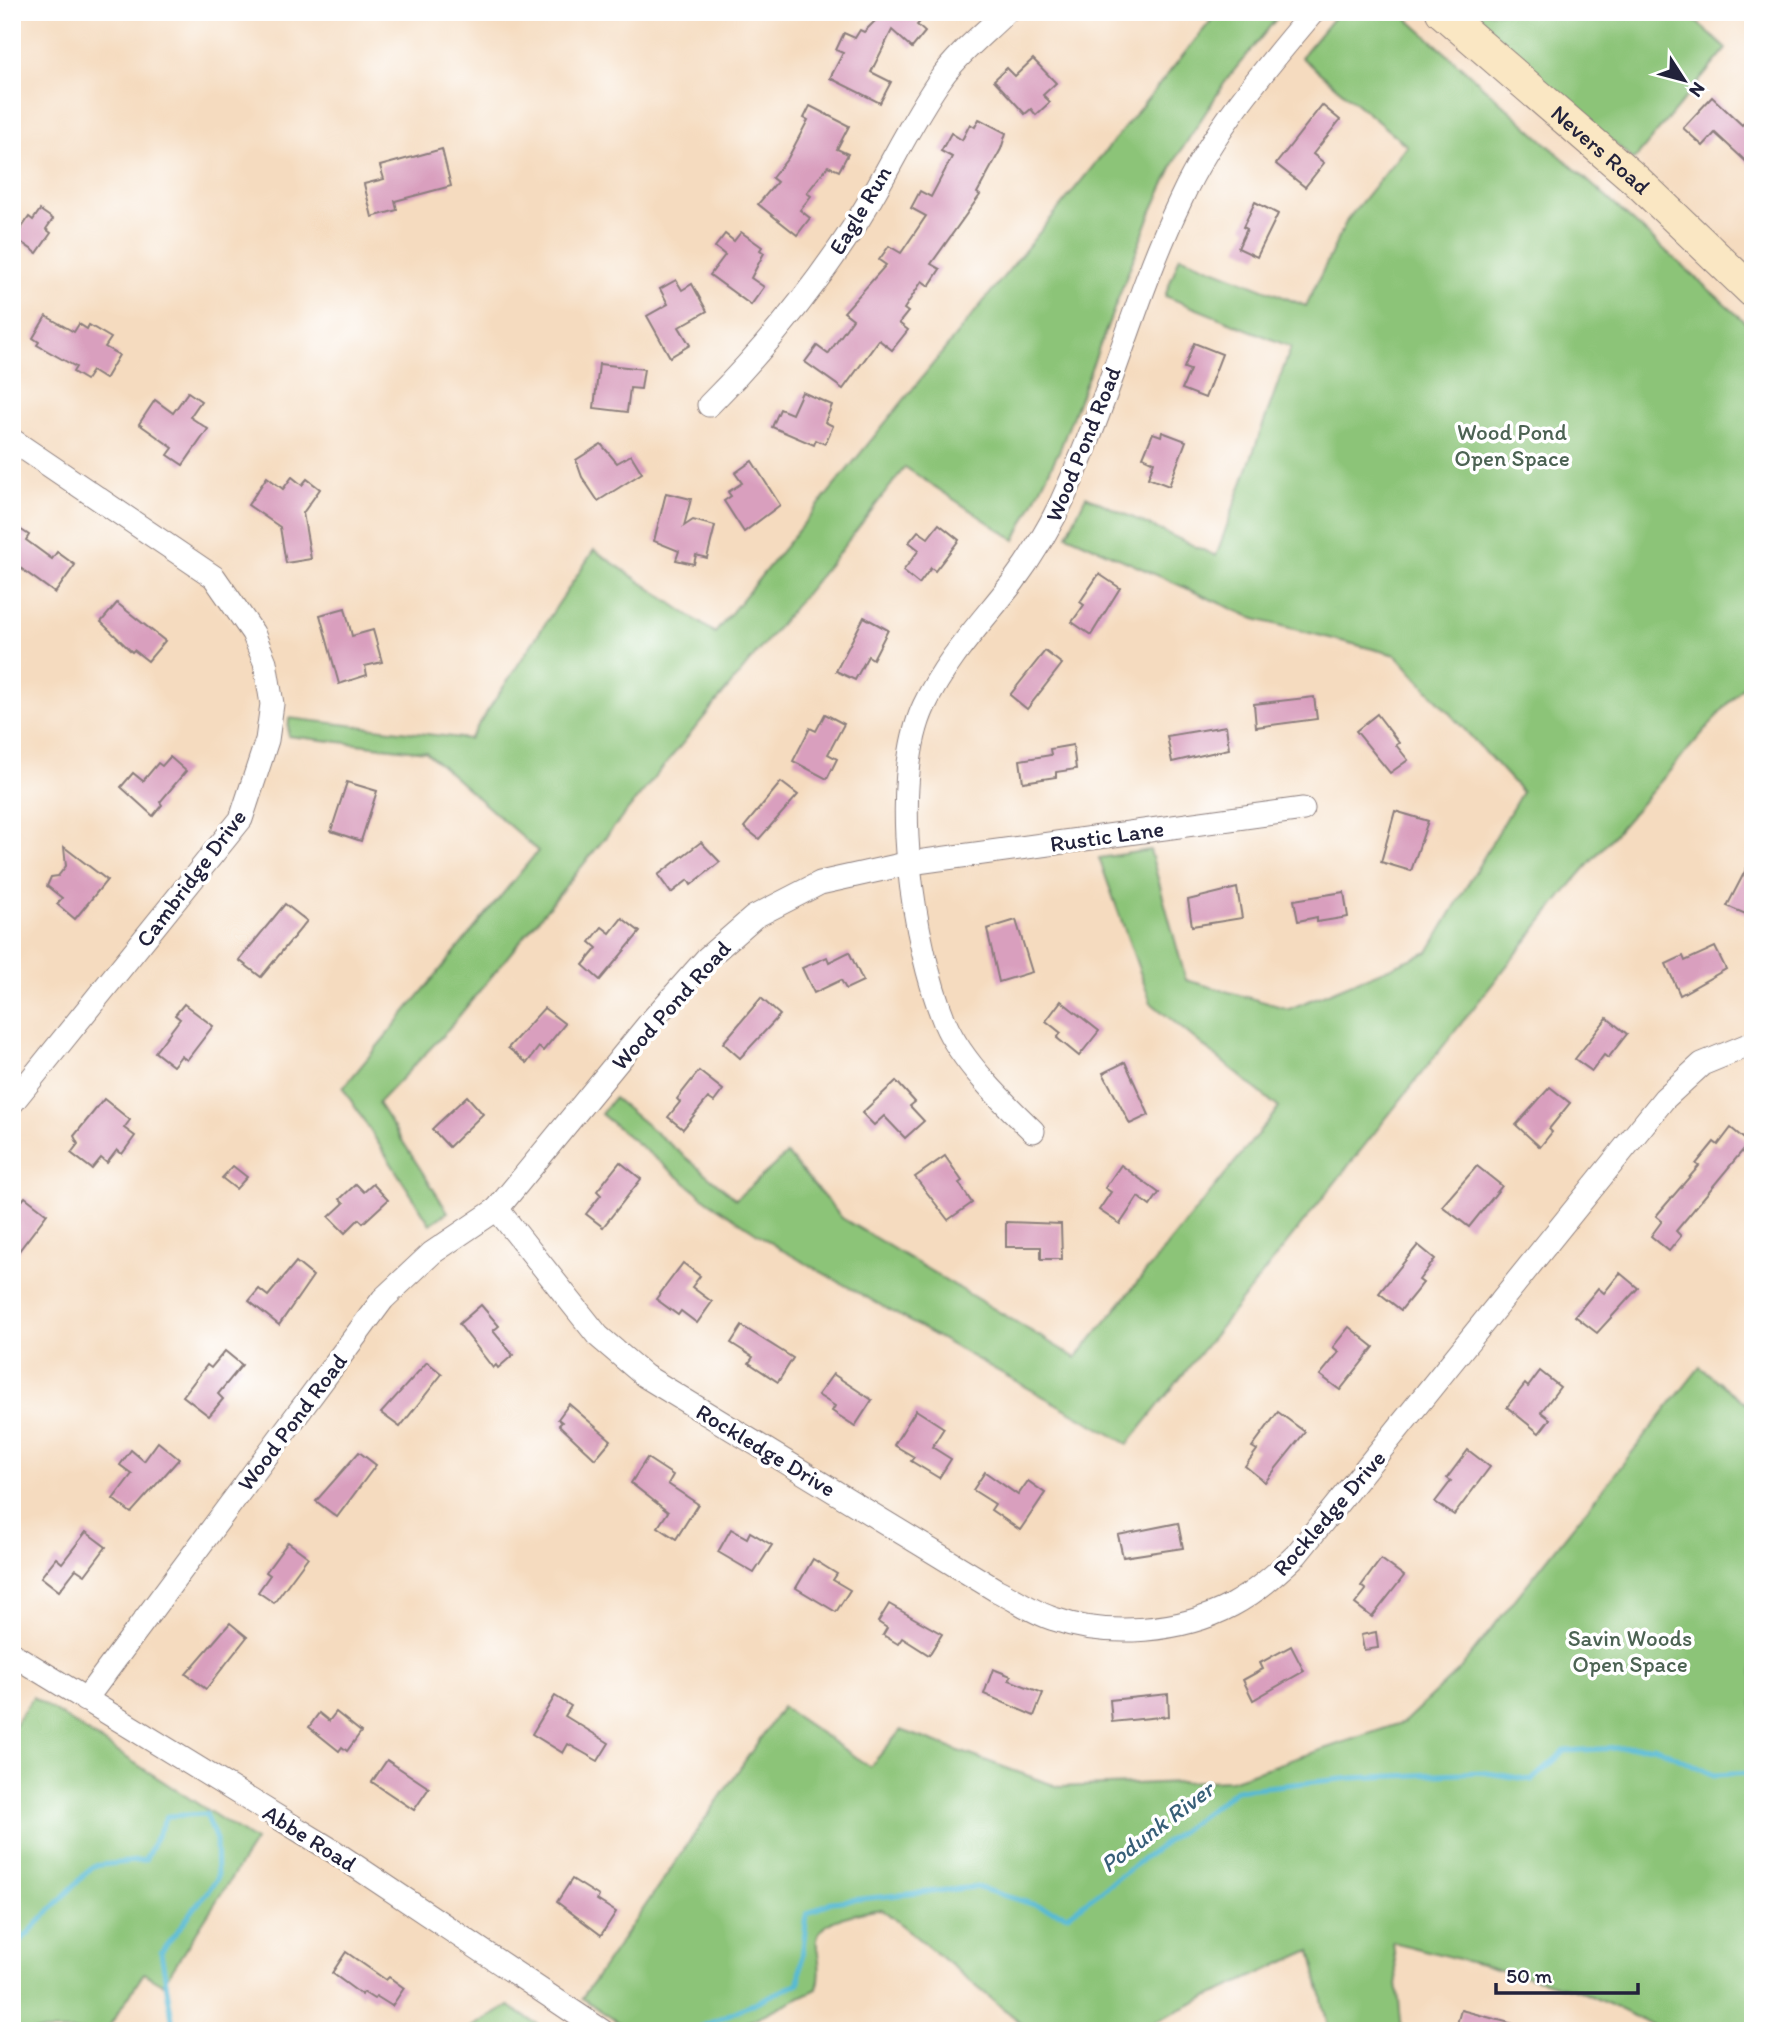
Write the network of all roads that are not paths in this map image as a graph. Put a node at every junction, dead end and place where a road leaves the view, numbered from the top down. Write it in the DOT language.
graph roads {
  1 [pos="1006,12"];
  2 [pos="1313,12"];
  3 [pos="1442,12"];
  4 [pos="1753,292"];
  5 [pos="709,405"];
  6 [pos="12,440"];
  7 [pos="1303,808"];
  8 [pos="910,863"];
  9 [pos="1753,1043"];
  10 [pos="12,1103"];
  11 [pos="1033,1131"];
  12 [pos="497,1209"];
  13 [pos="12,1654"];
  14 [pos="85,1700"];
  15 [pos="602,2031"];
  1 -- 5 [label="street, Eagle Run"];
  2 -- 8 [label="street, Wood Pond Road"];
  3 -- 4 [label="street, Nevers Road"];
  6 -- 10 [label="street, Cambridge Drive"];
  7 -- 8 [label="street, Rustic Lane"];
  8 -- 11 [label="street"];
  8 -- 12 [label="street, Wood Pond Road"];
  9 -- 12 [label="street, Rockledge Drive"];
  12 -- 14 [label="street, Wood Pond Road"];
  13 -- 14 [label="street, Abbe Road"];
  14 -- 15 [label="street, Abbe Road"];
}
